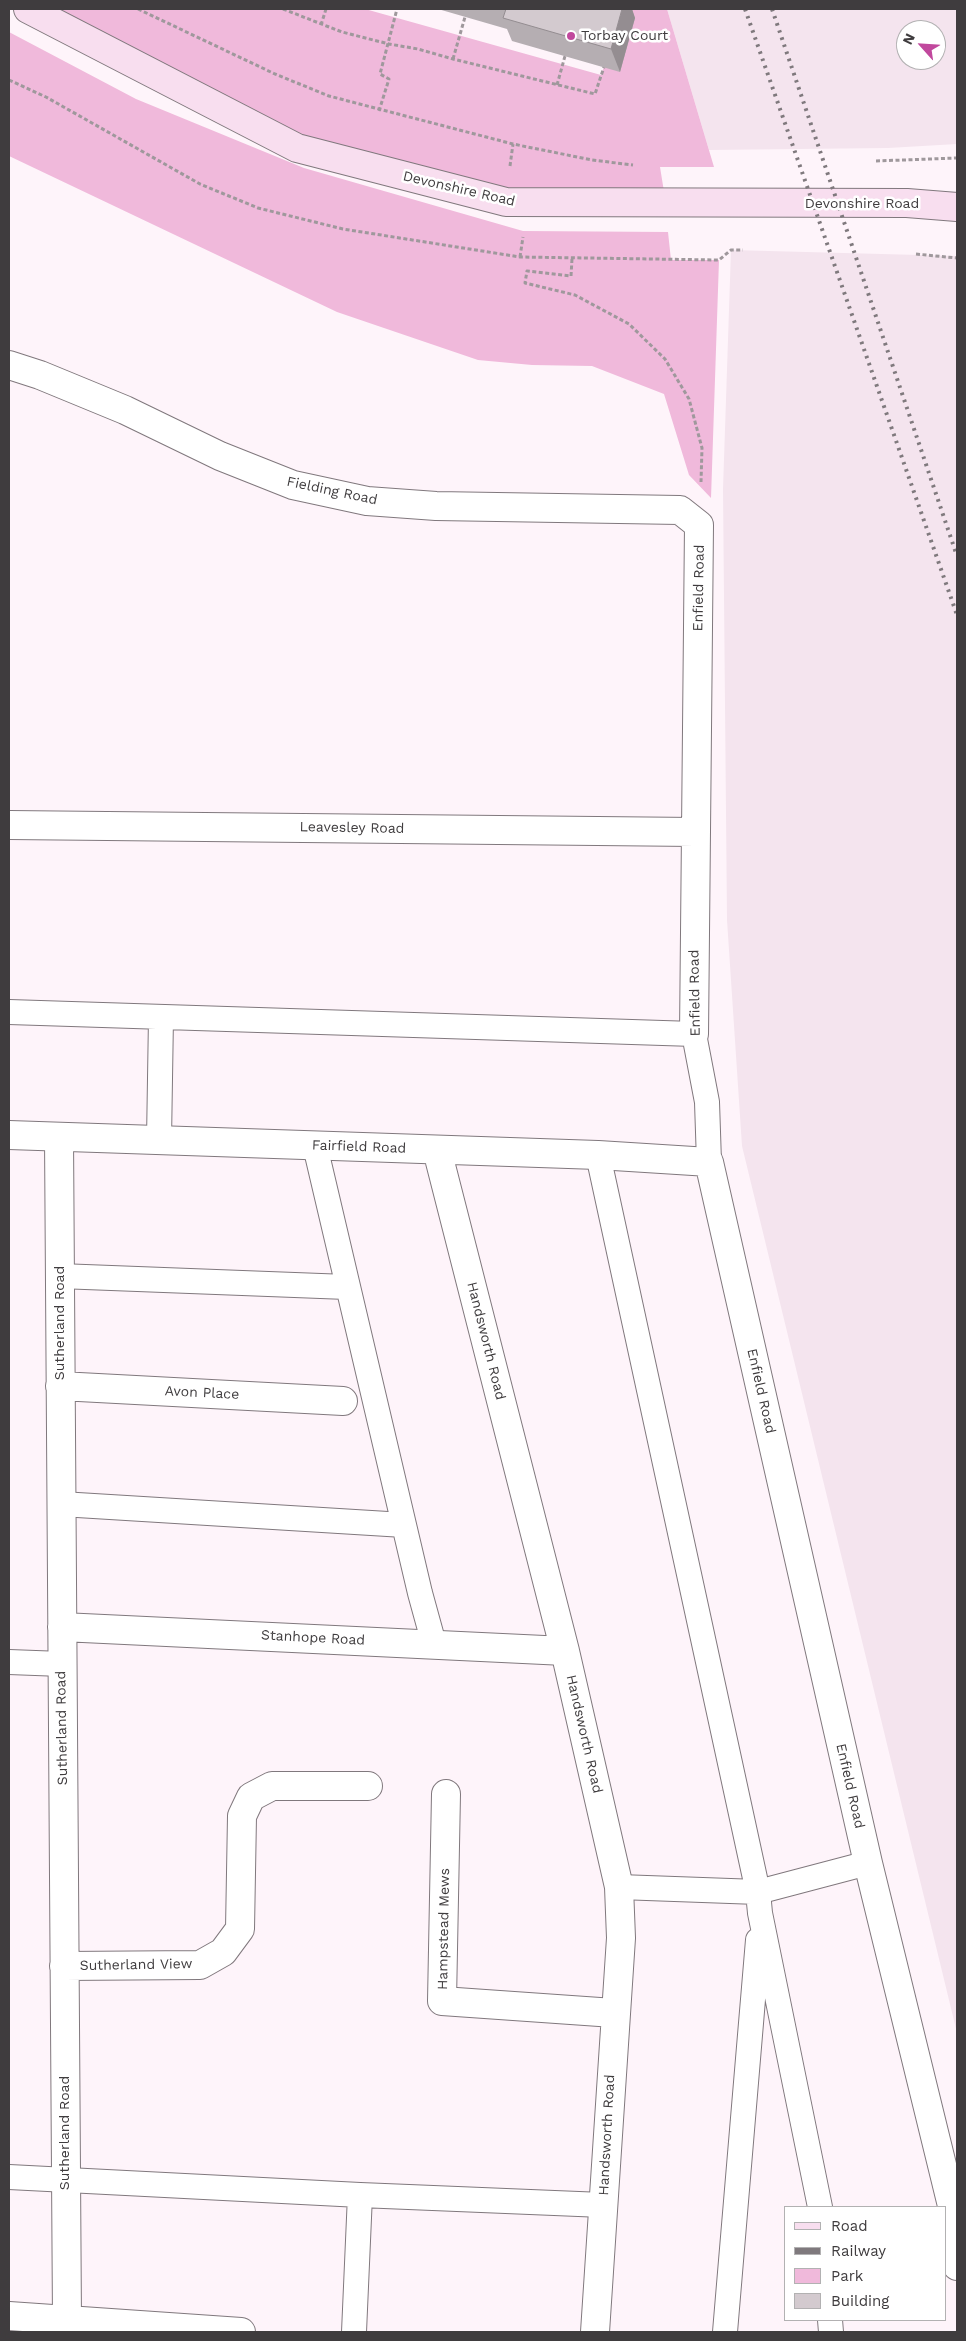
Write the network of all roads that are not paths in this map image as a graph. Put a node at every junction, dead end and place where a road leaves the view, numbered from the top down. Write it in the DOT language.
graph roads {
  1 [pos="28,9"];
  2 [pos="957,207"];
  3 [pos="9,365"];
  4 [pos="689,518"];
  5 [pos="9,825"];
  6 [pos="696,832"];
  7 [pos="9,1012"];
  8 [pos="162,1017"];
  9 [pos="694,1034"];
  10 [pos="9,1135"];
  11 [pos="59,1137"];
  12 [pos="158,1140"];
  13 [pos="315,1146"];
  14 [pos="437,1150"];
  15 [pos="598,1155"];
  16 [pos="709,1162"];
  17 [pos="60,1276"];
  18 [pos="347,1287"];
  19 [pos="60,1386"];
  20 [pos="343,1401"];
  21 [pos="61,1504"];
  22 [pos="404,1525"];
  23 [pos="62,1627"];
  24 [pos="434,1644"];
  25 [pos="565,1652"];
  26 [pos="9,1662"];
  27 [pos="62,1664"];
  28 [pos="368,1786"];
  29 [pos="446,1794"];
  30 [pos="868,1863"];
  31 [pos="619,1887"];
  32 [pos="759,1903"];
  33 [pos="64,1966"];
  34 [pos="614,2013"];
  35 [pos="9,2177"];
  36 [pos="66,2181"];
  37 [pos="360,2196"];
  38 [pos="603,2205"];
  39 [pos="820,2206"];
  40 [pos="957,2266"];
  41 [pos="9,2316"];
  42 [pos="67,2319"];
  43 [pos="241,2332"];
  44 [pos="354,2332"];
  45 [pos="595,2332"];
  46 [pos="725,2332"];
  1 -- 2 [label="main road, Devonshire Road"];
  3 -- 4 [label="street, Fielding Road"];
  4 -- 6 [label="street, Enfield Road"];
  5 -- 6 [label="street, Leavesley Road"];
  6 -- 9 [label="street, Enfield Road"];
  7 -- 8 [label="lane"];
  8 -- 9 [label="lane"];
  8 -- 12 [label="lane"];
  9 -- 16 [label="lane, Enfield Road"];
  10 -- 11 [label="street, Fairfield Road"];
  11 -- 12 [label="street, Fairfield Road"];
  11 -- 17 [label="street, Sutherland Road"];
  12 -- 13 [label="street, Fairfield Road"];
  13 -- 14 [label="street, Fairfield Road"];
  13 -- 18 [label="lane"];
  14 -- 15 [label="street, Fairfield Road"];
  14 -- 25 [label="street, Handsworth Road"];
  15 -- 16 [label="street, Fairfield Road"];
  15 -- 32 [label="lane"];
  16 -- 30 [label="street, Enfield Road"];
  17 -- 18 [label="lane"];
  17 -- 19 [label="street, Sutherland Road"];
  18 -- 22 [label="lane"];
  19 -- 20 [label="street, Avon Place"];
  19 -- 21 [label="street, Sutherland Road"];
  21 -- 22 [label="lane"];
  21 -- 23 [label="street, Sutherland Road"];
  22 -- 24 [label="lane"];
  23 -- 24 [label="street, Stanhope Road"];
  23 -- 27 [label="street, Sutherland Road"];
  24 -- 25 [label="street, Stanhope Road"];
  25 -- 31 [label="street, Handsworth Road"];
  26 -- 27 [label="lane"];
  27 -- 33 [label="street, Sutherland Road"];
  28 -- 33 [label="street, Sutherland View"];
  29 -- 34 [label="street, Hampstead Mews"];
  30 -- 32 [label="lane"];
  30 -- 40 [label="street, Enfield Road"];
  31 -- 32 [label="lane"];
  31 -- 34 [label="street, Handsworth Road"];
  32 -- 39 [label="lane"];
  32 -- 46 [label="lane"];
  33 -- 36 [label="street, Sutherland Road"];
  34 -- 38 [label="street, Handsworth Road"];
  35 -- 36 [label="lane"];
  36 -- 37 [label="lane"];
  36 -- 42 [label="street, Sutherland Road"];
  37 -- 38 [label="lane"];
  37 -- 44 [label="lane"];
  38 -- 45 [label="street, Handsworth Road"];
  41 -- 42 [label="street"];
  42 -- 43 [label="street"];
}
